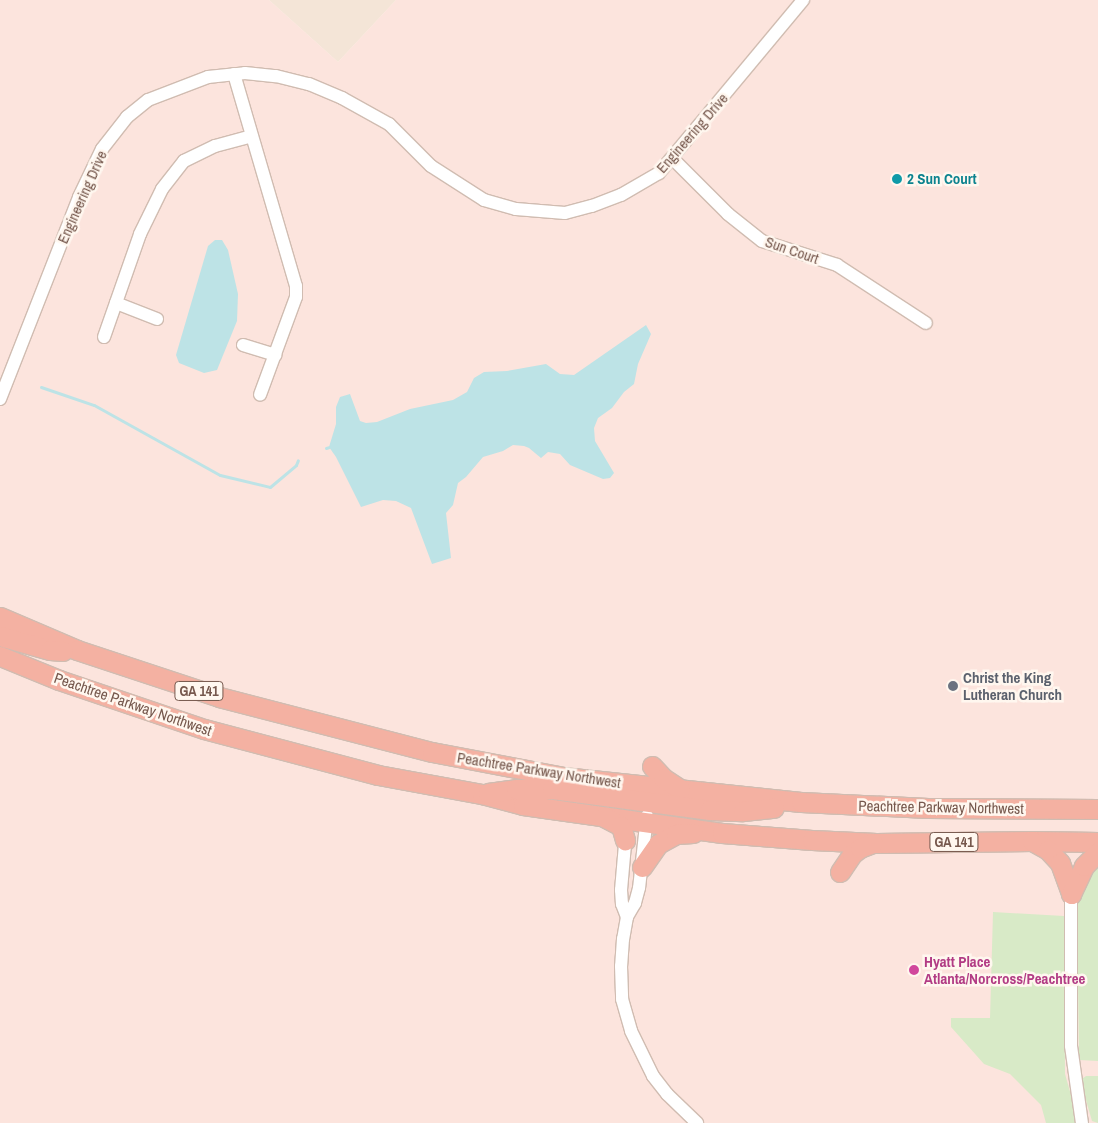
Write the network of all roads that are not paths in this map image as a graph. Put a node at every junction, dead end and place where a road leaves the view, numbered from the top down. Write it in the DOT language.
graph roads {
  1 [pos="803,0"];
  2 [pos="234,74"];
  3 [pos="252,136"];
  4 [pos="672,158"];
  5 [pos="116,303"];
  6 [pos="157,319"];
  7 [pos="926,324"];
  8 [pos="104,337"];
  9 [pos="243,345"];
  10 [pos="275,355"];
  11 [pos="260,395"];
  12 [pos="0,399"];
  13 [pos="0,617"];
  14 [pos="0,636"];
  15 [pos="77,650"];
  16 [pos="0,656"];
  17 [pos="652,766"];
  18 [pos="684,791"];
  19 [pos="482,794"];
  20 [pos="801,802"];
  21 [pos="640,803"];
  22 [pos="1098,809"];
  23 [pos="603,817"];
  24 [pos="722,833"];
  25 [pos="625,840"];
  26 [pos="812,840"];
  27 [pos="1032,840"];
  28 [pos="1098,842"];
  29 [pos="876,843"];
  30 [pos="1098,852"];
  31 [pos="642,868"];
  32 [pos="1071,894"];
  33 [pos="627,917"];
  34 [pos="697,1123"];
  35 [pos="1082,1123"];
  1 -- 4 [label="street, Engineering Drive"];
  2 -- 3 [label="street"];
  2 -- 4 [label="street, Engineering Drive"];
  2 -- 12 [label="street, Engineering Drive"];
  3 -- 5 [label="street"];
  3 -- 10 [label="street"];
  4 -- 7 [label="street, Sun Court"];
  5 -- 6 [label="street"];
  5 -- 8 [label="street"];
  9 -- 10 [label="street"];
  10 -- 11 [label="street"];
  13 -- 15 [label="highway, Peachtree Parkway Northwest / GA 141"];
  14 -- 15 [label="highway"];
  15 -- 21 [label="highway, Peachtree Parkway Northwest / GA 141"];
  16 -- 19 [label="highway, Peachtree Parkway Northwest / GA 141"];
  17 -- 18 [label="highway"];
  18 -- 20 [label="highway, Peachtree Parkway Northwest / GA 141"];
  18 -- 21 [label="highway, Peachtree Parkway Northwest / GA 141"];
  19 -- 21 [label="highway"];
  19 -- 23 [label="highway, Peachtree Parkway Northwest / GA 141"];
  20 -- 21 [label="highway"];
  20 -- 22 [label="highway, Peachtree Parkway Northwest / GA 141"];
  21 -- 23 [label="highway, Peachtree Parkway Northwest / GA 141"];
  21 -- 24 [label="highway, Peachtree Parkway Northwest / GA 141"];
  21 -- 25 [label="street"];
  21 -- 31 [label="street"];
  23 -- 25 [label="highway"];
  24 -- 26 [label="highway, Peachtree Parkway Northwest / GA 141"];
  24 -- 31 [label="highway"];
  25 -- 33 [label="street"];
  26 -- 29 [label="highway, Peachtree Parkway Northwest / GA 141"];
  26 -- 29 [label="highway"];
  27 -- 28 [label="highway, Peachtree Parkway Northwest / GA 141"];
  27 -- 29 [label="highway, Peachtree Parkway Northwest / GA 141"];
  27 -- 32 [label="highway"];
  30 -- 32 [label="highway"];
  31 -- 33 [label="street"];
  32 -- 35 [label="street"];
  33 -- 34 [label="street"];
}
